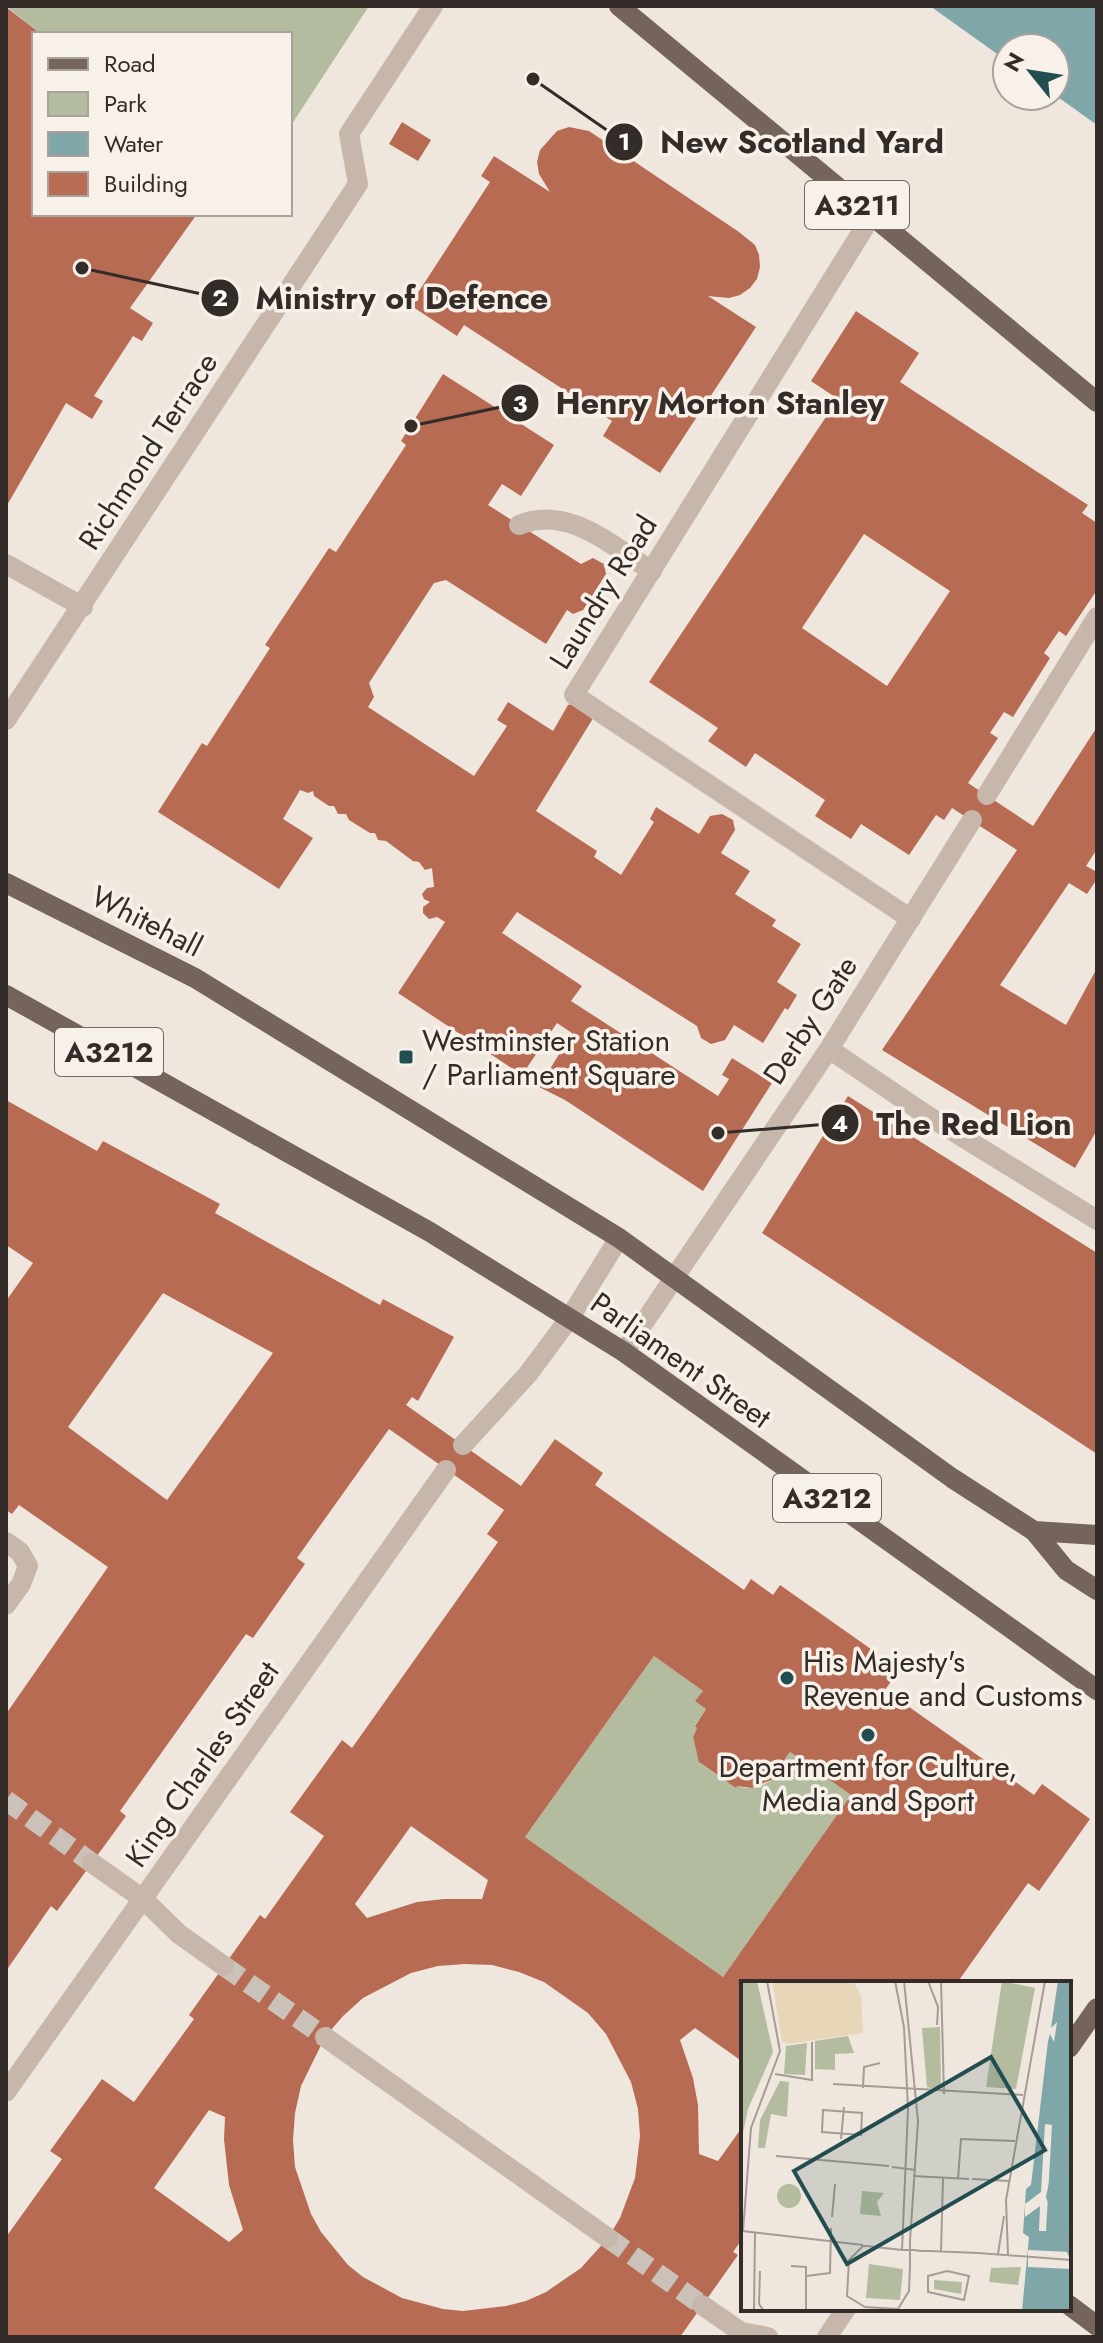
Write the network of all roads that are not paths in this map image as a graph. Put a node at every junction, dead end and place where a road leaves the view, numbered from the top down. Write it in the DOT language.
graph roads {
  1 [pos="433,6"];
  2 [pos="619,6"];
  3 [pos="871,217"];
  4 [pos="1097,402"];
  5 [pos="519,525"];
  6 [pos="6,564"];
  7 [pos="652,571"];
  8 [pos="83,607"];
  9 [pos="1097,617"];
  10 [pos="6,720"];
  11 [pos="987,795"];
  12 [pos="972,820"];
  13 [pos="6,883"];
  14 [pos="911,919"];
  15 [pos="6,995"];
  16 [pos="259,1016"];
  17 [pos="829,1049"];
  18 [pos="1097,1220"];
  19 [pos="619,1238"];
  20 [pos="675,1280"];
  21 [pos="569,1319"];
  22 [pos="624,1352"];
  23 [pos="463,1445"];
  24 [pos="446,1470"];
  25 [pos="1034,1531"];
  26 [pos="1097,1535"];
  27 [pos="6,1542"];
  28 [pos="1097,1590"];
  29 [pos="6,1605"];
  30 [pos="1097,1690"];
  31 [pos="92,1863"];
  32 [pos="143,1899"];
  33 [pos="224,1966"];
  34 [pos="1097,2008"];
  35 [pos="325,2037"];
  36 [pos="1071,2045"];
  37 [pos="6,2092"];
  38 [pos="608,2238"];
  39 [pos="702,2305"];
  40 [pos="1071,2307"];
  41 [pos="1061,2311"];
  42 [pos="846,2312"];
  43 [pos="1096,2326"];
  44 [pos="768,2337"];
  45 [pos="827,2337"];
  1 -- 8 [label="street, Richmond Terrace"];
  2 -- 3 [label="main road, A3211"];
  3 -- 4 [label="main road, A3211"];
  3 -- 7 [label="street, Laundry Road"];
  5 -- 7 [label="street"];
  6 -- 8 [label="street"];
  7 -- 14 [label="street, Laundry Road"];
  8 -- 10 [label="street, Richmond Terrace"];
  9 -- 11 [label="street"];
  12 -- 14 [label="street, Derby Gate"];
  13 -- 16 [label="main road, Whitehall / A3212"];
  14 -- 17 [label="street, Derby Gate"];
  15 -- 21 [label="main road, Parliament Street / A3212"];
  16 -- 19 [label="main road, Parliament Street / A3212"];
  17 -- 18 [label="street"];
  17 -- 20 [label="street, Derby Gate"];
  19 -- 20 [label="main road, Parliament Street / A3212"];
  19 -- 21 [label="street"];
  20 -- 22 [label="street, Derby Gate"];
  20 -- 25 [label="main road, Parliament Street / A3212"];
  21 -- 22 [label="main road, Parliament Street / A3212"];
  21 -- 23 [label="street"];
  22 -- 30 [label="main road, Parliament Street / A3212"];
  24 -- 32 [label="street, King Charles Street"];
  25 -- 26 [label="main road, Parliament Street / A3212"];
  25 -- 28 [label="main road, Parliament Street / A3212"];
  27 -- 29 [label="street"];
  31 -- 32 [label="street"];
  32 -- 33 [label="street"];
  32 -- 37 [label="street, King Charles Street"];
  34 -- 36 [label="main road"];
  35 -- 38 [label="street"];
  39 -- 44 [label="street"];
  40 -- 43 [label="main road"];
  41 -- 43 [label="street"];
  42 -- 45 [label="street"];
}
